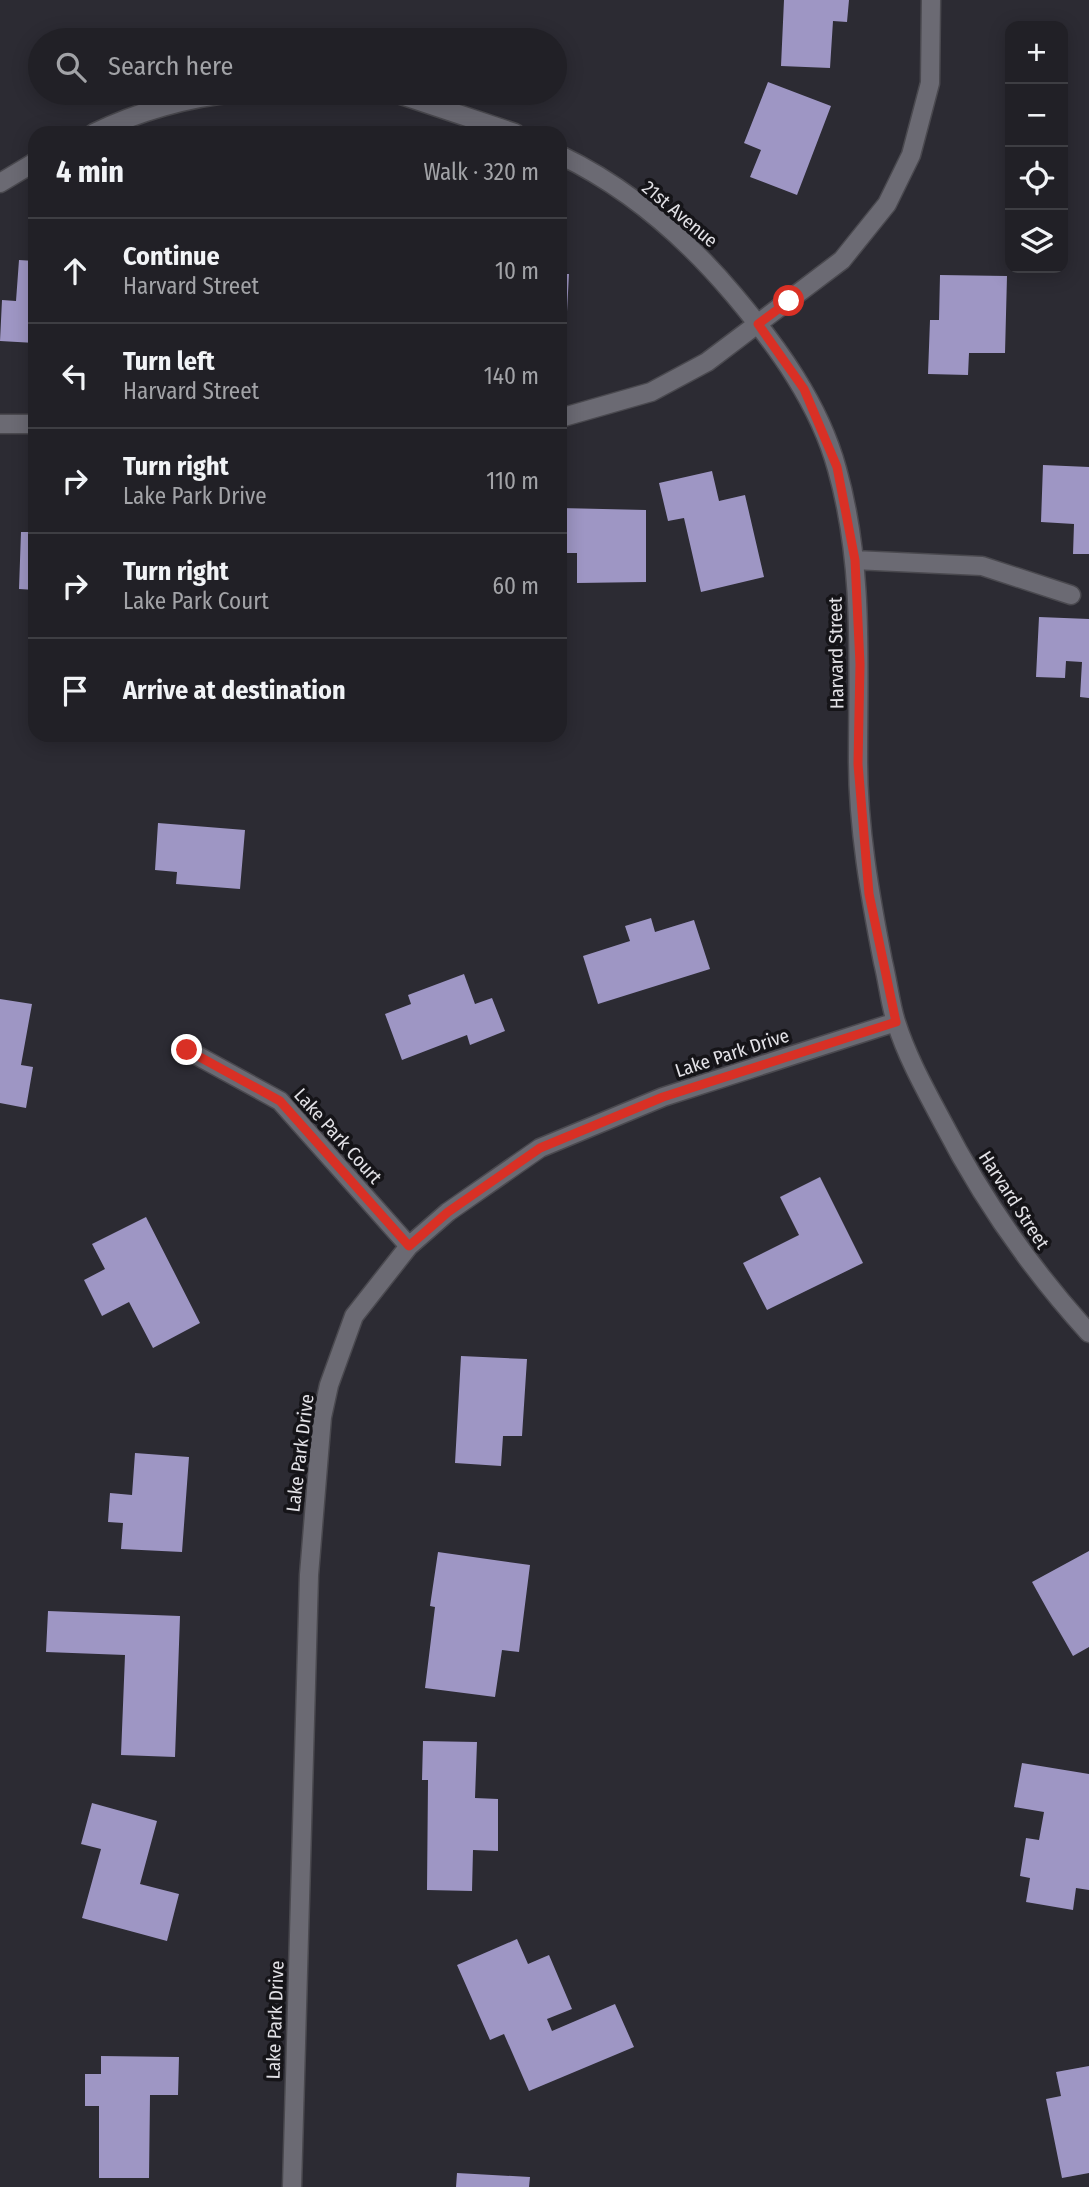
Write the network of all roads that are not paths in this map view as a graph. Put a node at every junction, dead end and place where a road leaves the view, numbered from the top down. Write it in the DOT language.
graph roads {
  1 [pos="931,0"];
  2 [pos="176,105"];
  3 [pos="431,105"];
  4 [pos="108,126"];
  5 [pos="494,126"];
  6 [pos="567,159"];
  7 [pos="28,166"];
  8 [pos="0,183"];
  9 [pos="758,324"];
  10 [pos="567,416"];
  11 [pos="0,424"];
  12 [pos="28,424"];
  13 [pos="855,560"];
  14 [pos="1071,595"];
  15 [pos="896,1022"];
  16 [pos="187,1050"];
  17 [pos="409,1246"];
  18 [pos="1089,1333"];
  19 [pos="292,2187"];
  1 -- 9 [label="street"];
  2 -- 4 [label="street"];
  3 -- 5 [label="street"];
  6 -- 9 [label="street, 21st Avenue"];
  7 -- 8 [label="street"];
  9 -- 10 [label="street"];
  9 -- 13 [label="street, Harvard Street"];
  11 -- 12 [label="street"];
  13 -- 14 [label="street"];
  13 -- 15 [label="street, Harvard Street"];
  15 -- 17 [label="street, Lake Park Drive"];
  15 -- 18 [label="street, Harvard Street"];
  16 -- 17 [label="street, Lake Park Court"];
  17 -- 19 [label="street, Lake Park Drive"];
}
